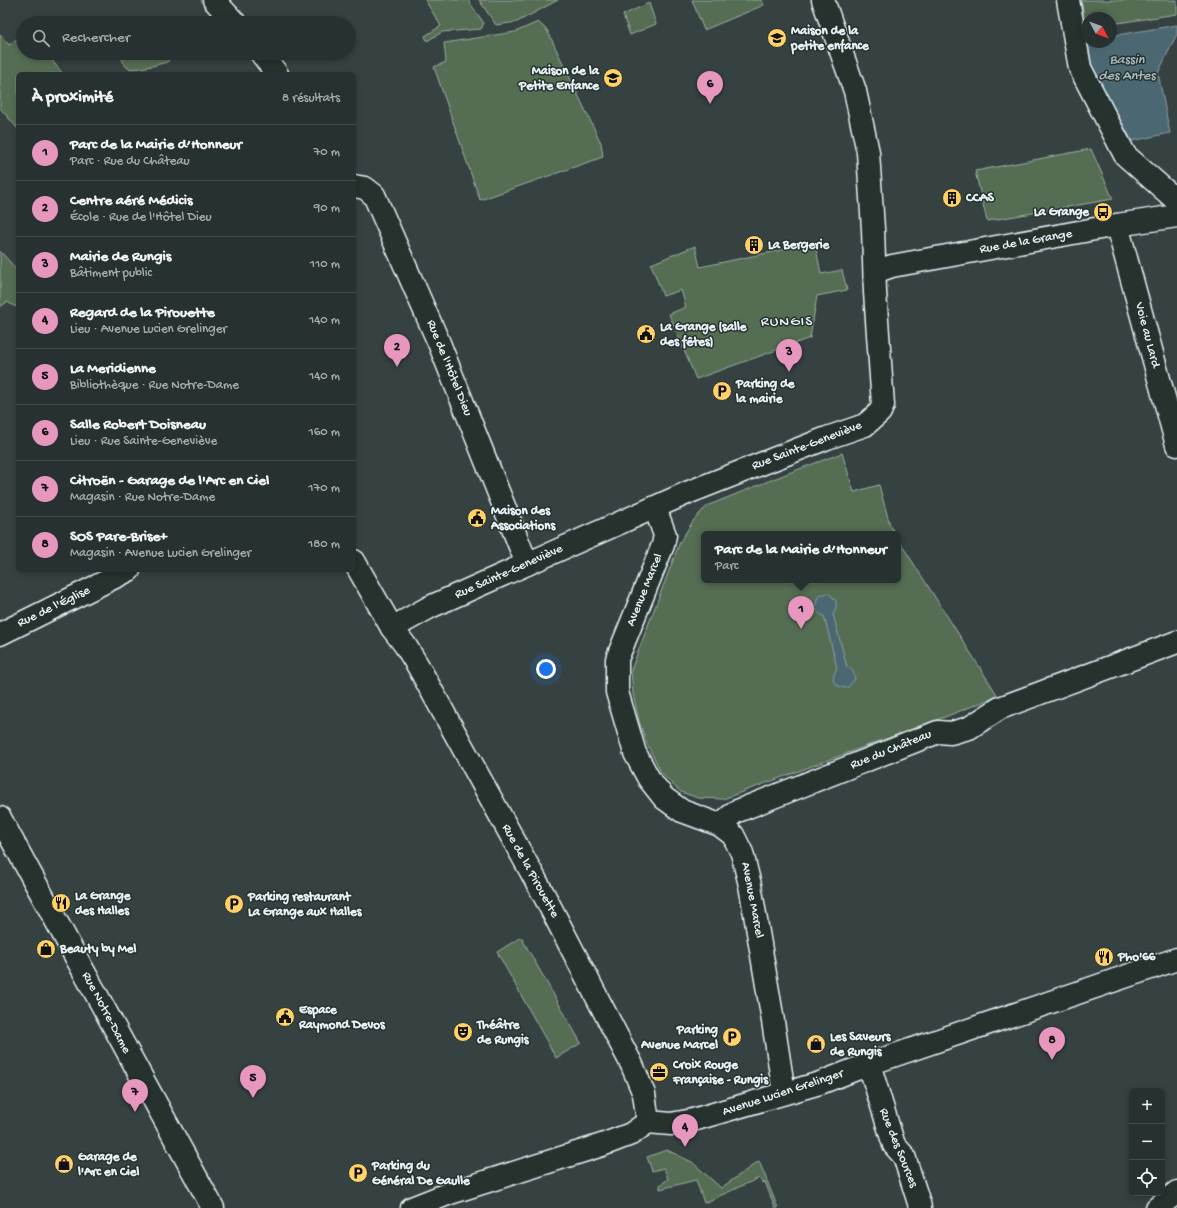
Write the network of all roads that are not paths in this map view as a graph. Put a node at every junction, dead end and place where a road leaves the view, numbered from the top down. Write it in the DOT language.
graph roads {
  1 [pos="214,0"];
  2 [pos="823,0"];
  3 [pos="1068,0"];
  4 [pos="229,16"];
  5 [pos="266,60"];
  6 [pos="275,72"];
  7 [pos="356,186"];
  8 [pos="1177,201"];
  9 [pos="1177,216"];
  10 [pos="1117,225"];
  11 [pos="875,272"];
  12 [pos="1176,434"];
  13 [pos="655,508"];
  14 [pos="527,564"];
  15 [pos="356,565"];
  16 [pos="125,572"];
  17 [pos="392,628"];
  18 [pos="0,634"];
  19 [pos="1177,642"];
  20 [pos="0,818"];
  21 [pos="720,825"];
  22 [pos="1177,959"];
  23 [pos="869,1064"];
  24 [pos="784,1093"];
  25 [pos="648,1122"];
  26 [pos="1177,1192"];
  27 [pos="213,1208"];
  28 [pos="412,1208"];
  29 [pos="920,1208"];
  30 [pos="1157,1208"];
  1 -- 4 [label="street"];
  2 -- 11 [label="street, Rue Sainte-Geneviève"];
  3 -- 8 [label="street"];
  5 -- 6 [label="street"];
  7 -- 14 [label="street, Rue de l'Hôtel Dieu"];
  9 -- 10 [label="street, Rue de la Grange"];
  10 -- 11 [label="street, Rue de la Grange"];
  10 -- 12 [label="street, Voie au Lard"];
  11 -- 13 [label="street, Rue Sainte-Geneviève"];
  13 -- 14 [label="street, Rue Sainte-Geneviève"];
  13 -- 21 [label="street, Avenue Marcel"];
  14 -- 17 [label="street, Rue Sainte-Geneviève"];
  15 -- 17 [label="street, Rue de la Pirouette"];
  16 -- 18 [label="street, Rue de l'Église"];
  17 -- 25 [label="street, Rue de la Pirouette"];
  19 -- 21 [label="street, Rue du Château"];
  20 -- 27 [label="street, Rue Notre-Dame"];
  21 -- 24 [label="street, Avenue Marcel"];
  22 -- 23 [label="street, Avenue Lucien Grelinger"];
  23 -- 24 [label="street, Avenue Lucien Grelinger"];
  23 -- 29 [label="street, Rue des Sources"];
  24 -- 25 [label="street, Avenue Lucien Grelinger"];
  25 -- 28 [label="street"];
  26 -- 30 [label="street"];
}
